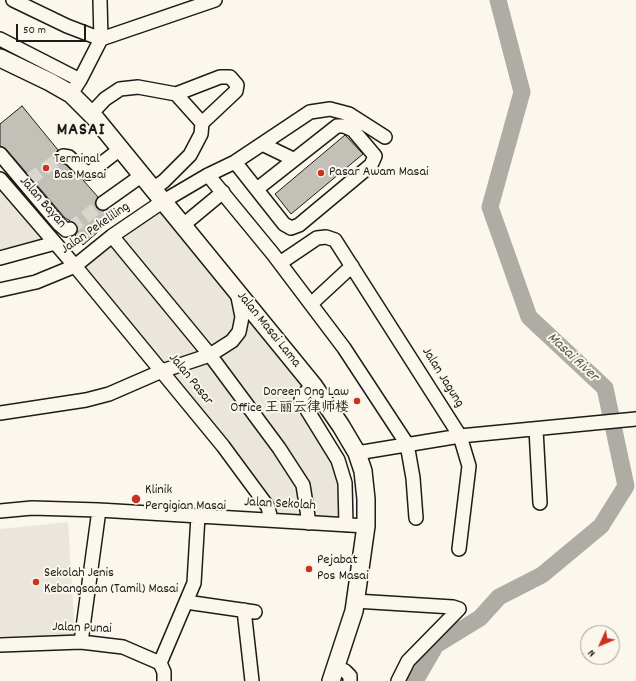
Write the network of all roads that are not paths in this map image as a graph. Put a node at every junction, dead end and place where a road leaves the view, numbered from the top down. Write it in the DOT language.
graph roads {
  1 [pos="13,0"];
  2 [pos="100,0"];
  3 [pos="215,0"];
  4 [pos="0,39"];
  5 [pos="100,39"];
  6 [pos="0,58"];
  7 [pos="75,87"];
  8 [pos="176,94"];
  9 [pos="91,114"];
  10 [pos="202,123"];
  11 [pos="385,138"];
  12 [pos="262,144"];
  13 [pos="120,149"];
  14 [pos="0,154"];
  15 [pos="63,156"];
  16 [pos="293,159"];
  17 [pos="235,162"];
  18 [pos="208,175"];
  19 [pos="141,176"];
  20 [pos="0,179"];
  21 [pos="257,189"];
  22 [pos="223,192"];
  23 [pos="157,196"];
  24 [pos="103,203"];
  25 [pos="182,226"];
  26 [pos="70,230"];
  27 [pos="112,236"];
  28 [pos="55,243"];
  29 [pos="0,257"];
  30 [pos="280,263"];
  31 [pos="74,266"];
  32 [pos="352,266"];
  33 [pos="0,290"];
  34 [pos="237,292"];
  35 [pos="311,304"];
  36 [pos="210,355"];
  37 [pos="162,371"];
  38 [pos="313,385"];
  39 [pos="0,414"];
  40 [pos="632,420"];
  41 [pos="536,429"];
  42 [pos="460,436"];
  43 [pos="407,444"];
  44 [pos="357,453"];
  45 [pos="540,503"];
  46 [pos="99,510"];
  47 [pos="0,511"];
  48 [pos="198,516"];
  49 [pos="416,518"];
  50 [pos="271,520"];
  51 [pos="309,523"];
  52 [pos="346,525"];
  53 [pos="366,526"];
  54 [pos="459,549"];
  55 [pos="355,601"];
  56 [pos="186,602"];
  57 [pos="81,642"];
  58 [pos="0,645"];
  59 [pos="160,663"];
  60 [pos="334,674"];
  61 [pos="164,681"];
  62 [pos="252,681"];
  63 [pos="350,681"];
  64 [pos="398,681"];
  1 -- 5 [label="street"];
  2 -- 5 [label="street"];
  3 -- 5 [label="street"];
  4 -- 7 [label="street"];
  5 -- 7 [label="street"];
  6 -- 7 [label="main road, Jalan Masai Lama"];
  7 -- 9 [label="main road, Jalan Masai Lama"];
  8 -- 9 [label="street"];
  8 -- 10 [label="street"];
  8 -- 10 [label="street"];
  9 -- 13 [label="main road, Jalan Masai Lama"];
  10 -- 23 [label="street"];
  11 -- 12 [label="street"];
  12 -- 16 [label="street"];
  12 -- 17 [label="street"];
  13 -- 15 [label="street"];
  13 -- 19 [label="main road, Jalan Masai Lama"];
  14 -- 26 [label="street"];
  16 -- 21 [label="street"];
  16 -- 21 [label="street"];
  17 -- 18 [label="street"];
  17 -- 21 [label="street"];
  18 -- 22 [label="street"];
  18 -- 23 [label="street"];
  19 -- 23 [label="main road, Jalan Masai Lama"];
  19 -- 24 [label="street"];
  20 -- 28 [label="street, Jalan Bayan"];
  22 -- 25 [label="street"];
  22 -- 30 [label="street"];
  23 -- 25 [label="main road, Jalan Masai Lama"];
  23 -- 27 [label="street, Jalan Pekeliling"];
  25 -- 34 [label="main road, Jalan Masai Lama"];
  27 -- 31 [label="street, Jalan Pekeliling"];
  27 -- 36 [label="street"];
  28 -- 29 [label="street"];
  28 -- 31 [label="street, Jalan Bayan"];
  30 -- 32 [label="street, Jalan Jagung"];
  30 -- 35 [label="street"];
  31 -- 33 [label="street, Jalan Pekeliling"];
  31 -- 37 [label="street, Jalan Pasar"];
  32 -- 35 [label="street"];
  32 -- 42 [label="street, Jalan Jagung"];
  34 -- 36 [label="street"];
  34 -- 38 [label="main road, Jalan Masai Lama"];
  35 -- 43 [label="street"];
  36 -- 37 [label="street"];
  36 -- 51 [label="street"];
  37 -- 39 [label="street"];
  37 -- 50 [label="street, Jalan Pasar"];
  38 -- 44 [label="main road, Jalan Masai Lama"];
  38 -- 52 [label="street"];
  40 -- 41 [label="street"];
  41 -- 42 [label="street"];
  41 -- 45 [label="street"];
  42 -- 43 [label="street"];
  42 -- 54 [label="street, Jalan Jagung"];
  43 -- 44 [label="street"];
  43 -- 49 [label="street"];
  44 -- 53 [label="main road, Jalan Masai Lama"];
  46 -- 47 [label="street, Jalan Sekolah"];
  46 -- 48 [label="street, Jalan Sekolah"];
  46 -- 57 [label="street"];
  48 -- 50 [label="street, Jalan Sekolah"];
  48 -- 56 [label="street"];
  50 -- 51 [label="street, Jalan Sekolah"];
  51 -- 52 [label="street, Jalan Sekolah"];
  52 -- 53 [label="street, Jalan Sekolah"];
  53 -- 55 [label="main road, Jalan Masai Lama"];
  55 -- 60 [label="main road, Jalan Masai Lama"];
  55 -- 64 [label="street"];
  56 -- 59 [label="street"];
  56 -- 62 [label="street"];
  57 -- 58 [label="street, Jalan Punai"];
  57 -- 59 [label="street, Jalan Punai"];
  59 -- 61 [label="street"];
  60 -- 63 [label="street"];
}
